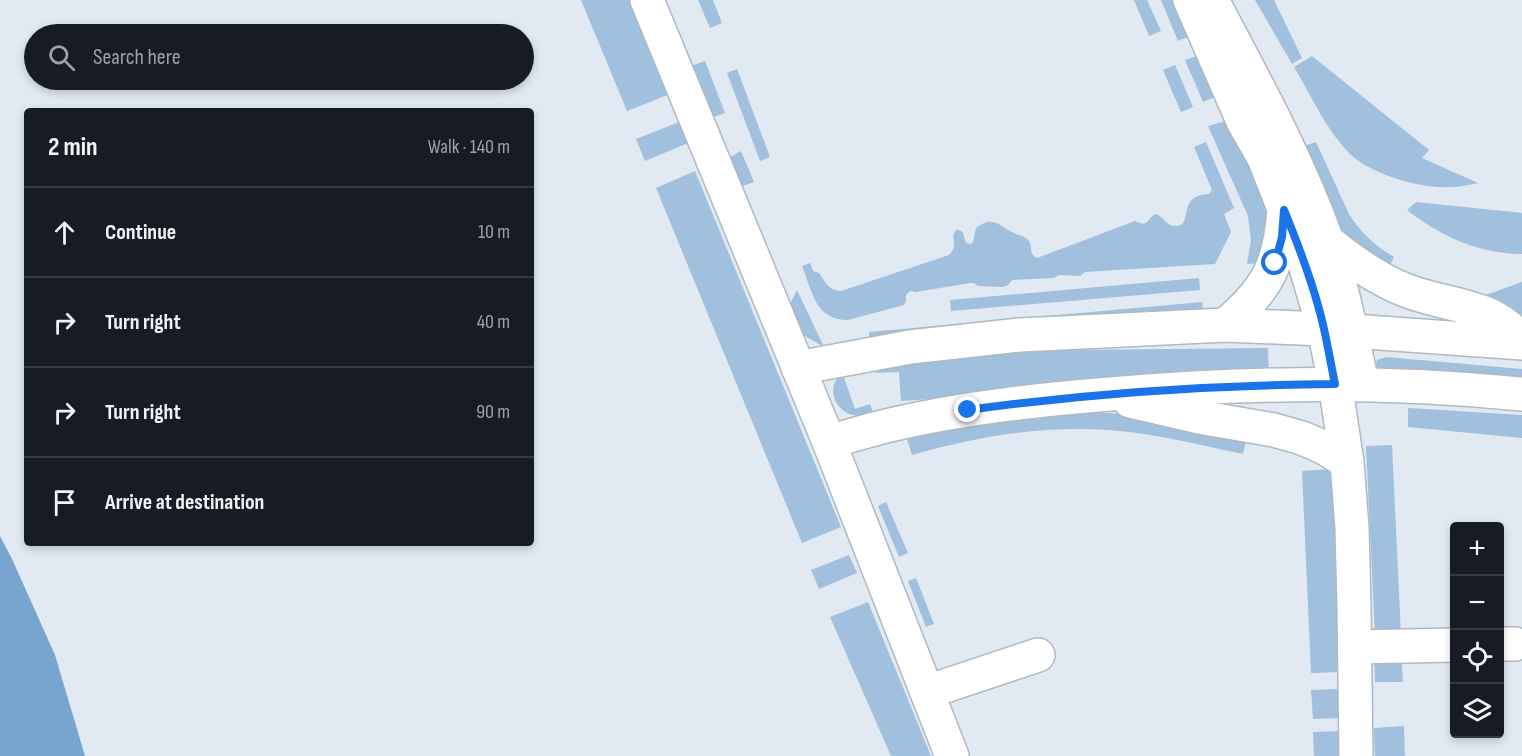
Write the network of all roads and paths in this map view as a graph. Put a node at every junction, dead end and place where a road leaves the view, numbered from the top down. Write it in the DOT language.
graph roads {
  1 [pos="647,0"];
  2 [pos="1190,0"];
  3 [pos="1212,0"];
  4 [pos="1284,210"];
  5 [pos="1326,240"];
  6 [pos="1225,326"];
  7 [pos="1338,330"];
  8 [pos="1522,342"];
  9 [pos="798,368"];
  10 [pos="1348,384"];
  11 [pos="1105,394"];
  12 [pos="1522,394"];
  13 [pos="829,442"];
  14 [pos="1347,462"];
  15 [pos="1450,645"];
  16 [pos="1355,647"];
  17 [pos="1038,655"];
  18 [pos="927,692"];
  19 [pos="952,756"];
  20 [pos="1356,756"];
  1 -- 9 [label="street"];
  2 -- 4 [label="street"];
  3 -- 5 [label="street"];
  4 -- 6 [label="street"];
  4 -- 7 [label="street"];
  5 -- 7 [label="street"];
  5 -- 8 [label="street"];
  6 -- 7 [label="street"];
  6 -- 9 [label="street"];
  7 -- 8 [label="street"];
  7 -- 10 [label="street"];
  9 -- 13 [label="street"];
  10 -- 11 [label="street"];
  10 -- 12 [label="street"];
  10 -- 14 [label="street"];
  11 -- 13 [label="street"];
  11 -- 14 [label="street"];
  13 -- 18 [label="street"];
  14 -- 16 [label="street"];
  15 -- 16 [label="street"];
  16 -- 20 [label="street"];
  17 -- 18 [label="street"];
  18 -- 19 [label="street"];
}
